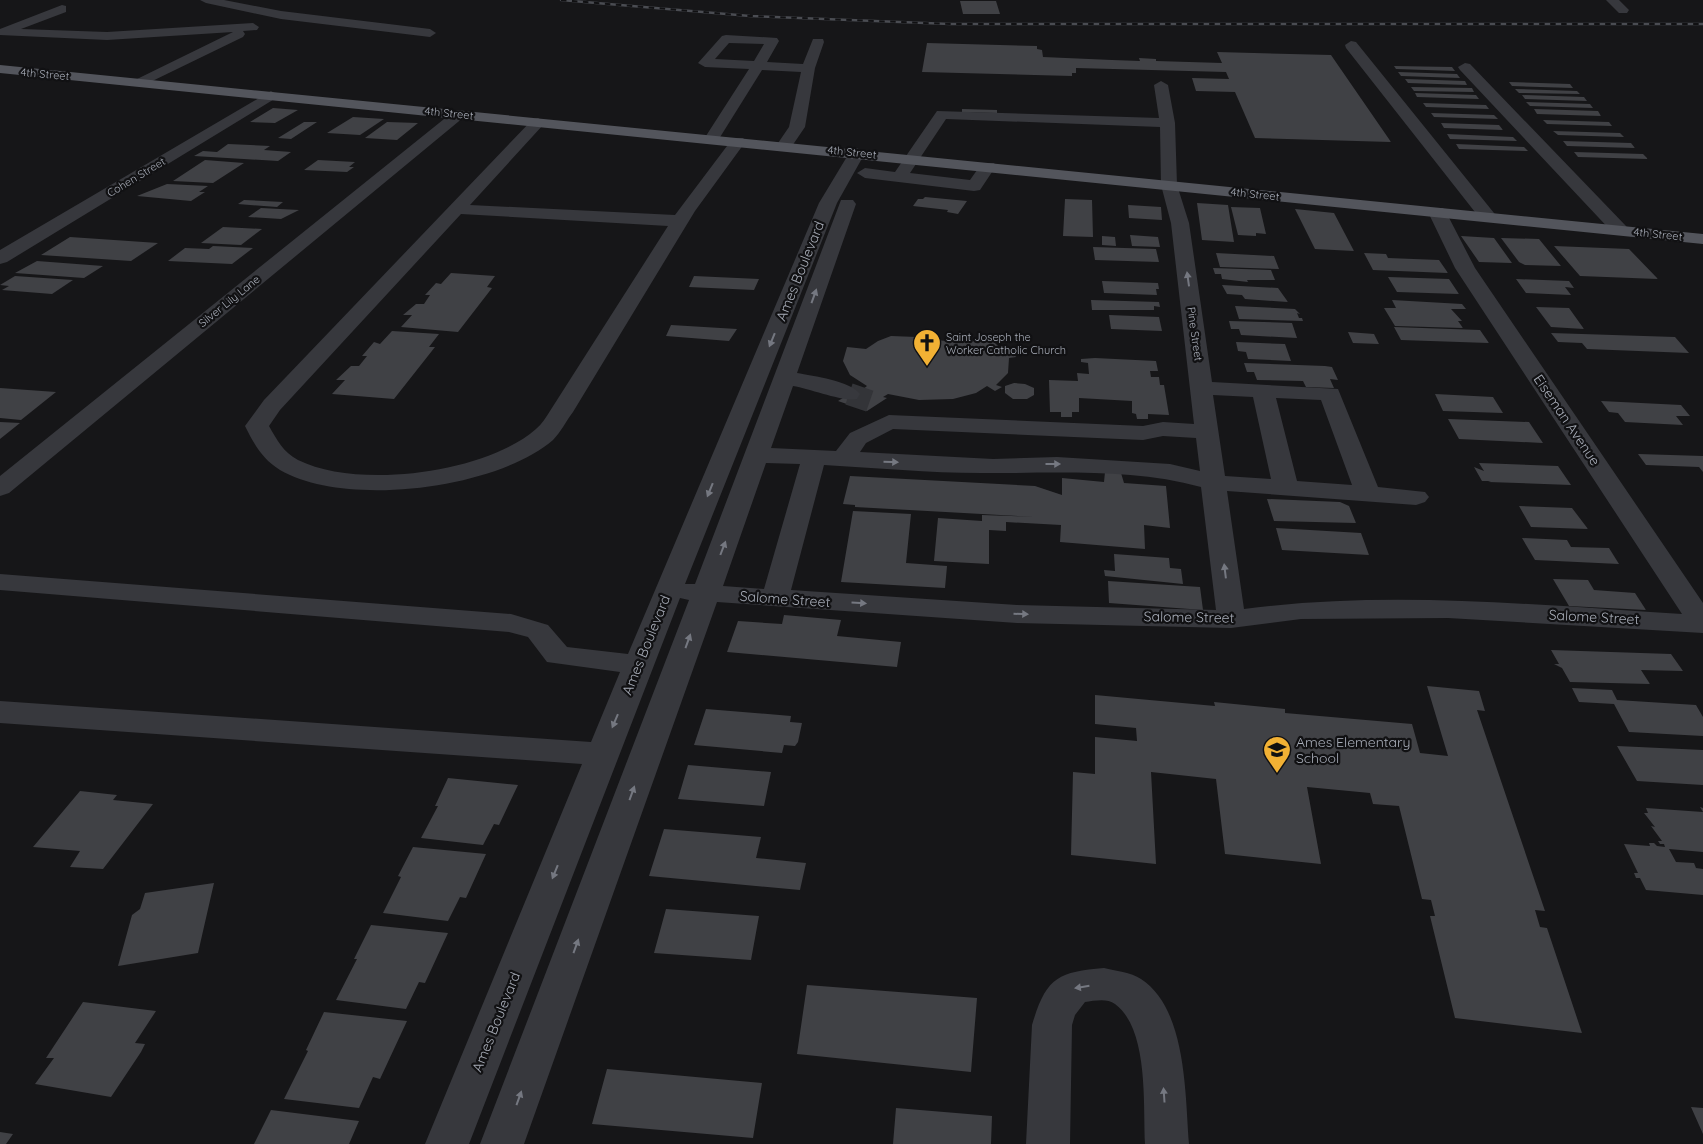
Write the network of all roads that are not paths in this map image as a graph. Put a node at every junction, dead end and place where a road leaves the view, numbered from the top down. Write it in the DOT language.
graph roads {
  1 [pos="206,0"];
  2 [pos="1612,0"];
  3 [pos="62,9"];
  4 [pos="1623,10"];
  5 [pos="281,14"];
  6 [pos="253,28"];
  7 [pos="430,32"];
  8 [pos="818,42"];
  9 [pos="1351,45"];
  10 [pos="1466,67"];
  11 [pos="808,68"];
  12 [pos="0,69"];
  13 [pos="140,83"];
  14 [pos="1161,85"];
  15 [pos="271,95"];
  16 [pos="459,114"];
  17 [pos="538,122"];
  18 [pos="1167,123"];
  19 [pos="712,139"];
  20 [pos="738,141"];
  21 [pos="784,146"];
  22 [pos="912,158"];
  23 [pos="866,160"];
  24 [pos="988,166"];
  25 [pos="899,178"];
  26 [pos="1169,185"];
  27 [pos="456,210"];
  28 [pos="1437,212"];
  29 [pos="1488,217"];
  30 [pos="680,221"];
  31 [pos="1620,230"];
  32 [pos="1703,239"];
  33 [pos="0,258"];
  34 [pos="785,378"];
  35 [pos="1202,388"];
  36 [pos="1263,391"];
  37 [pos="849,394"];
  38 [pos="1208,432"];
  39 [pos="757,455"];
  40 [pos="814,459"];
  41 [pos="842,460"];
  42 [pos="1215,484"];
  43 [pos="0,488"];
  44 [pos="1286,488"];
  45 [pos="1368,494"];
  46 [pos="1416,497"];
  47 [pos="0,582"];
  48 [pos="668,590"];
  49 [pos="706,593"];
  50 [pos="775,598"];
  51 [pos="1231,620"];
  52 [pos="1703,624"];
  53 [pos="638,665"];
  54 [pos="0,712"];
  55 [pos="602,754"];
  56 [pos="448,1144"];
  57 [pos="502,1144"];
  58 [pos="1048,1144"];
  59 [pos="1167,1144"];
  1 -- 5 [label="street"];
  2 -- 4 [label="street"];
  3 -- 6 [label="street"];
  5 -- 6 [label="street"];
  5 -- 7 [label="street"];
  6 -- 13 [label="street"];
  8 -- 11 [label="street"];
  9 -- 29 [label="street"];
  10 -- 31 [label="street"];
  11 -- 19 [label="street"];
  11 -- 21 [label="street"];
  12 -- 13 [label="main road, 4th Street"];
  13 -- 15 [label="main road, 4th Street"];
  14 -- 18 [label="street, Pine Street"];
  15 -- 16 [label="main road, 4th Street"];
  15 -- 33 [label="street, Cohen Street"];
  16 -- 17 [label="main road, 4th Street"];
  16 -- 43 [label="street, Silver Lily Lane"];
  17 -- 19 [label="main road, 4th Street"];
  17 -- 27 [label="street"];
  18 -- 22 [label="street"];
  18 -- 26 [label="street, Pine Street"];
  19 -- 20 [label="main road, 4th Street"];
  20 -- 21 [label="main road, 4th Street"];
  20 -- 30 [label="street"];
  21 -- 23 [label="main road, 4th Street"];
  22 -- 23 [label="main road, 4th Street"];
  22 -- 24 [label="main road, 4th Street"];
  22 -- 25 [label="street"];
  23 -- 25 [label="street"];
  34 -- 23 [label="street, Ames Boulevard, one-way"];
  23 -- 48 [label="street, Ames Boulevard, one-way"];
  24 -- 25 [label="street"];
  24 -- 26 [label="main road, 4th Street"];
  26 -- 28 [label="main road, 4th Street"];
  35 -- 26 [label="street, Pine Street, one-way"];
  27 -- 30 [label="street"];
  27 -- 30 [label="street"];
  28 -- 29 [label="main road, 4th Street"];
  28 -- 52 [label="street, Eiseman Avenue"];
  29 -- 31 [label="main road, 4th Street"];
  31 -- 32 [label="main road, 4th Street"];
  34 -- 37 [label="street"];
  34 -- 39 [label="street, Ames Boulevard"];
  35 -- 36 [label="street"];
  35 -- 38 [label="street, Pine Street"];
  36 -- 44 [label="street"];
  36 -- 45 [label="street"];
  38 -- 41 [label="street"];
  38 -- 42 [label="street, Pine Street"];
  39 -- 40 [label="street"];
  49 -- 39 [label="street, Ames Boulevard, one-way"];
  40 -- 41 [label="street"];
  40 -- 50 [label="street"];
  41 -- 42 [label="street, one-way"];
  42 -- 44 [label="street"];
  51 -- 42 [label="street, Pine Street, one-way"];
  44 -- 45 [label="street"];
  45 -- 46 [label="street"];
  47 -- 53 [label="street"];
  48 -- 49 [label="street, Salome Street"];
  48 -- 53 [label="street, Ames Boulevard"];
  49 -- 50 [label="street, Salome Street"];
  57 -- 49 [label="street, Ames Boulevard, one-way"];
  50 -- 51 [label="street, Salome Street, one-way"];
  51 -- 52 [label="street, Salome Street"];
  53 -- 55 [label="street, Ames Boulevard, one-way"];
  54 -- 55 [label="street"];
  55 -- 56 [label="street, Ames Boulevard, one-way"];
  59 -- 58 [label="street, one-way"];
}
